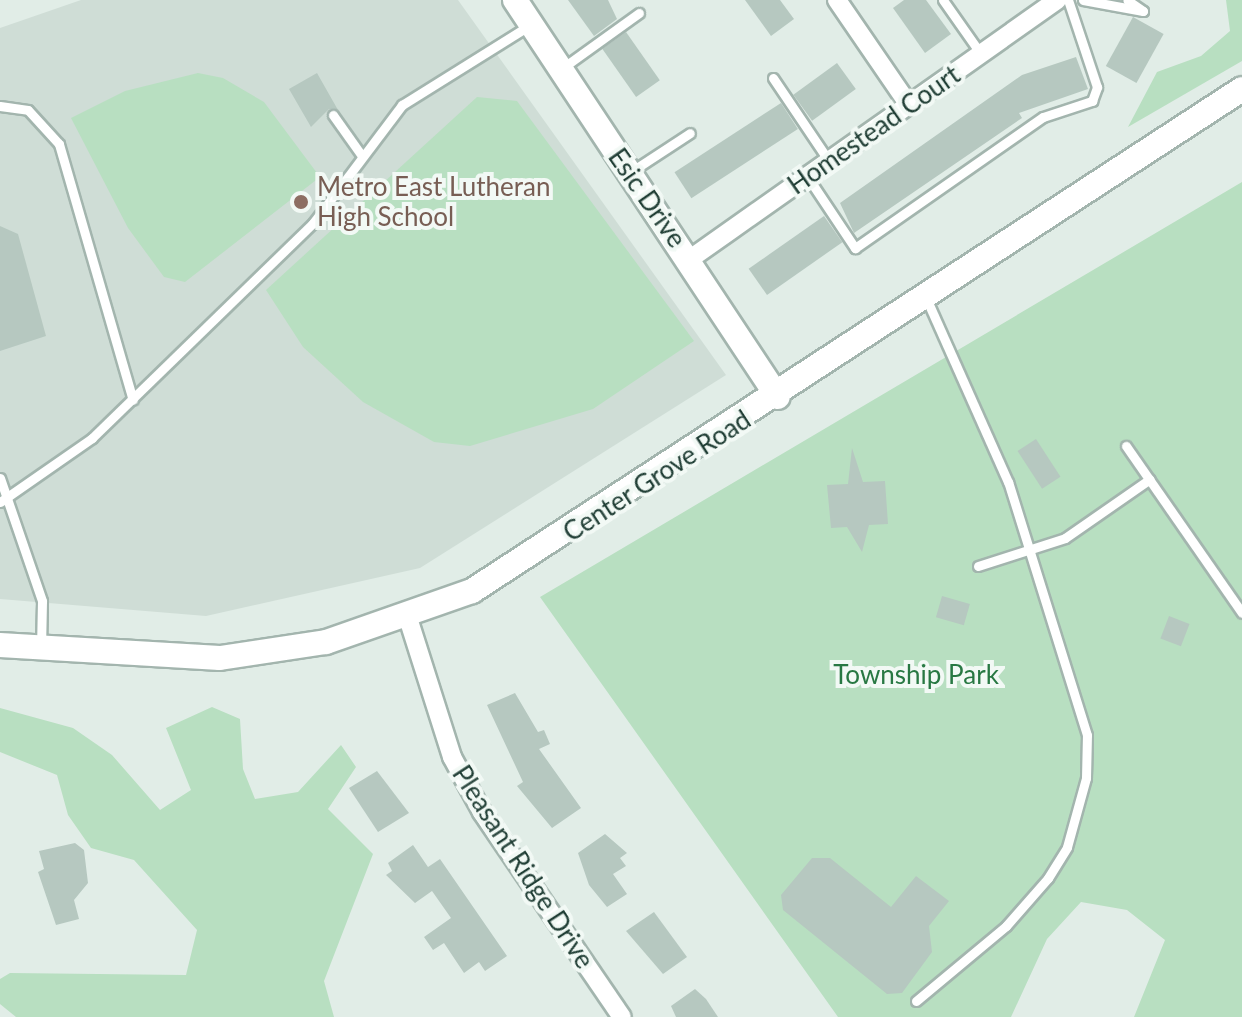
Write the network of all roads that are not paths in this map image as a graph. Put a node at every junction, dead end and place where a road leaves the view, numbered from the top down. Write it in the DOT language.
graph roads {
  1 [pos="515,0"];
  2 [pos="837,0"];
  3 [pos="943,0"];
  4 [pos="1057,0"];
  5 [pos="1068,0"];
  6 [pos="1083,0"];
  7 [pos="1127,0"];
  8 [pos="639,13"];
  9 [pos="530,25"];
  10 [pos="981,54"];
  11 [pos="559,70"];
  12 [pos="773,78"];
  13 [pos="1235,94"];
  14 [pos="909,105"];
  15 [pos="0,106"];
  16 [pos="333,115"];
  17 [pos="690,133"];
  18 [pos="362,156"];
  19 [pos="829,161"];
  20 [pos="630,173"];
  21 [pos="807,176"];
  22 [pos="690,259"];
  23 [pos="927,300"];
  24 [pos="778,397"];
  25 [pos="133,400"];
  26 [pos="1126,446"];
  27 [pos="0,478"];
  28 [pos="1150,479"];
  29 [pos="4,501"];
  30 [pos="1029,552"];
  31 [pos="978,566"];
  32 [pos="1242,613"];
  33 [pos="408,618"];
  34 [pos="0,645"];
  35 [pos="41,649"];
  36 [pos="916,1001"];
  37 [pos="622,1017"];
  1 -- 9 [label="street, Esic Drive"];
  2 -- 14 [label="street"];
  3 -- 10 [label="lane"];
  4 -- 10 [label="street, Homestead Court"];
  5 -- 21 [label="lane"];
  6 -- 7 [label="lane"];
  8 -- 11 [label="lane"];
  9 -- 11 [label="street, Esic Drive"];
  9 -- 18 [label="lane"];
  10 -- 14 [label="street, Homestead Court"];
  11 -- 20 [label="street, Esic Drive"];
  12 -- 19 [label="lane"];
  13 -- 23 [label="street, Center Grove Road"];
  14 -- 19 [label="street, Homestead Court"];
  15 -- 25 [label="lane"];
  16 -- 18 [label="lane"];
  17 -- 20 [label="lane"];
  18 -- 25 [label="lane"];
  19 -- 21 [label="street, Homestead Court"];
  20 -- 22 [label="street, Esic Drive"];
  21 -- 22 [label="street, Homestead Court"];
  22 -- 24 [label="street, Esic Drive"];
  23 -- 24 [label="street, Center Grove Road"];
  23 -- 30 [label="lane"];
  24 -- 33 [label="street, Center Grove Road"];
  25 -- 29 [label="lane"];
  26 -- 28 [label="lane"];
  27 -- 29 [label="lane"];
  28 -- 30 [label="lane"];
  28 -- 32 [label="lane"];
  29 -- 35 [label="lane"];
  30 -- 31 [label="lane"];
  30 -- 36 [label="lane"];
  33 -- 35 [label="street, Center Grove Road"];
  33 -- 37 [label="street, Pleasant Ridge Drive"];
  34 -- 35 [label="street, Center Grove Road"];
}
